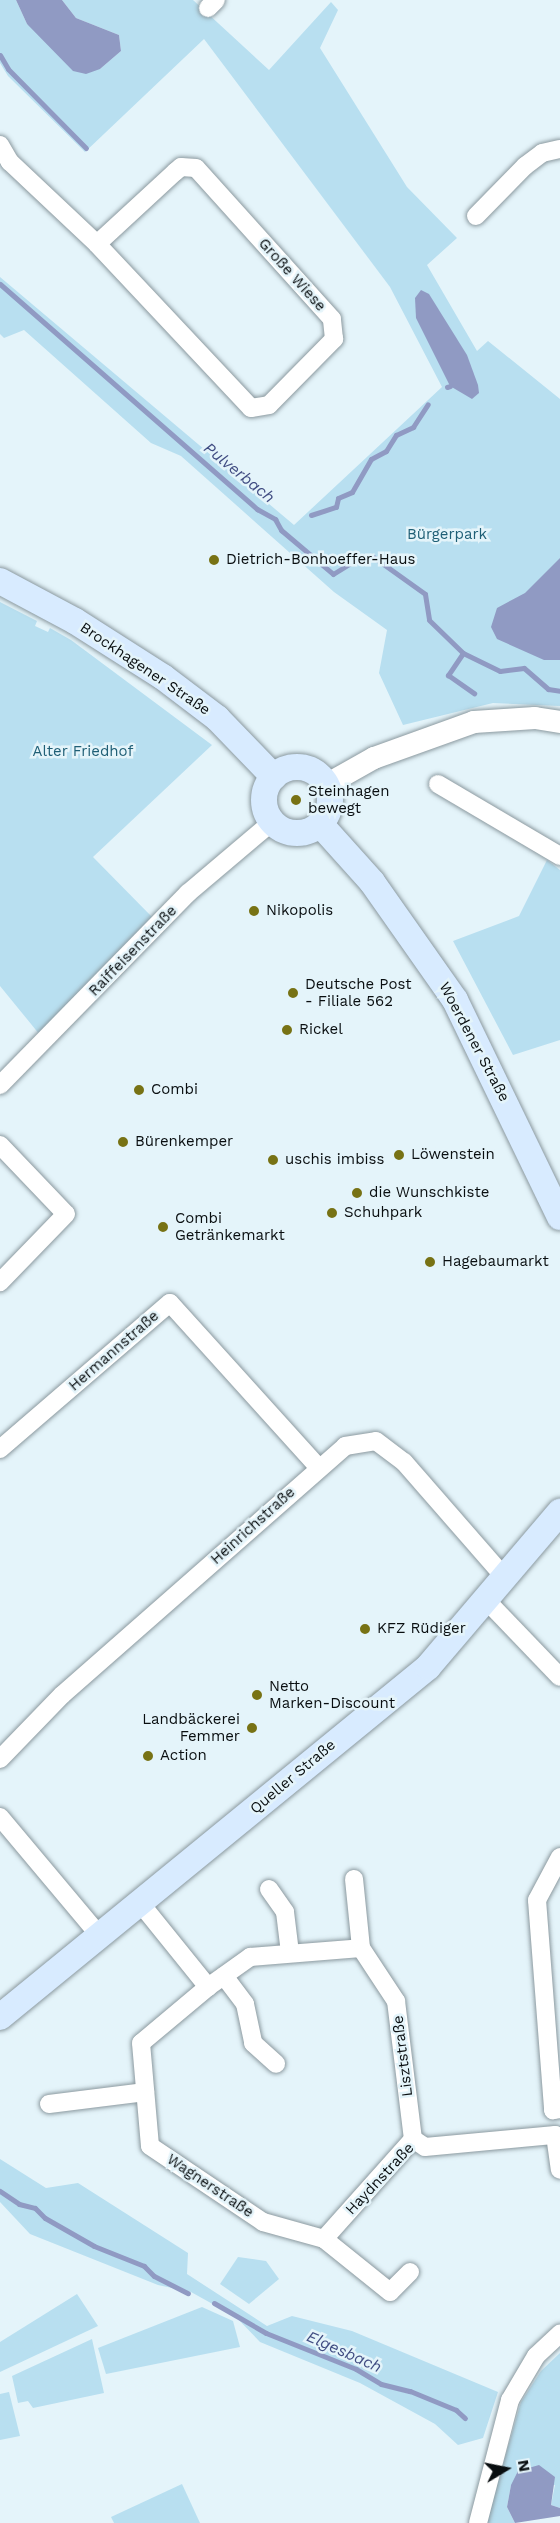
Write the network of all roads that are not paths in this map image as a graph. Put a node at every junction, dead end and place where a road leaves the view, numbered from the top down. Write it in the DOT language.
graph roads {
  1 [pos="0,145"];
  2 [pos="560,149"];
  3 [pos="476,216"];
  4 [pos="97,244"];
  5 [pos="0,581"];
  6 [pos="560,722"];
  7 [pos="274,777"];
  8 [pos="438,784"];
  9 [pos="326,785"];
  10 [pos="272,822"];
  11 [pos="320,824"];
  12 [pos="557,847"];
  13 [pos="0,1085"];
  14 [pos="0,1145"];
  15 [pos="560,1217"];
  16 [pos="0,1282"];
  17 [pos="0,1449"];
  18 [pos="318,1467"];
  19 [pos="560,1512"];
  20 [pos="506,1579"];
  21 [pos="487,1601"];
  22 [pos="560,1677"];
  23 [pos="0,1759"];
  24 [pos="0,1817"];
  25 [pos="560,1857"];
  26 [pos="354,1879"];
  27 [pos="269,1889"];
  28 [pos="141,1904"];
  29 [pos="100,1936"];
  30 [pos="361,1948"];
  31 [pos="290,1953"];
  32 [pos="224,1976"];
  33 [pos="208,1987"];
  34 [pos="0,2016"];
  35 [pos="276,2064"];
  36 [pos="145,2091"];
  37 [pos="49,2104"];
  38 [pos="560,2109"];
  39 [pos="413,2139"];
  40 [pos="560,2170"];
  41 [pos="324,2239"];
  42 [pos="410,2272"];
  43 [pos="560,2334"];
  44 [pos="478,2523"];
  1 -- 4 [label="street, Große Wiese"];
  2 -- 3 [label="street"];
  4 -- 4 [label="street, Große Wiese"];
  5 -- 7 [label="main road, Brockhagener Straße"];
  6 -- 9 [label="street"];
  7 -- 9 [label="main road"];
  7 -- 10 [label="main road"];
  8 -- 12 [label="street"];
  9 -- 11 [label="main road"];
  10 -- 11 [label="main road"];
  10 -- 13 [label="street, Raiffeisenstraße"];
  11 -- 15 [label="main road, Woerdener Straße"];
  14 -- 16 [label="street"];
  17 -- 18 [label="street, Hermannstraße"];
  18 -- 20 [label="street, Heinrichstraße"];
  18 -- 23 [label="street, Heinrichstraße"];
  19 -- 20 [label="main road, Queller Straße"];
  20 -- 21 [label="main road, Queller Straße"];
  21 -- 22 [label="street"];
  21 -- 28 [label="main road, Queller Straße"];
  24 -- 29 [label="street"];
  25 -- 38 [label="street"];
  26 -- 30 [label="street, Lisztstraße"];
  27 -- 31 [label="street"];
  28 -- 29 [label="main road, Queller Straße"];
  28 -- 33 [label="street"];
  29 -- 34 [label="main road, Queller Straße"];
  30 -- 31 [label="street"];
  30 -- 39 [label="street, Lisztstraße"];
  31 -- 32 [label="street"];
  32 -- 33 [label="street"];
  32 -- 35 [label="street"];
  33 -- 36 [label="street, Wagnerstraße"];
  36 -- 37 [label="street"];
  36 -- 41 [label="street, Wagnerstraße"];
  39 -- 40 [label="street, Haydnstraße"];
  39 -- 41 [label="street, Haydnstraße"];
  41 -- 42 [label="street"];
  43 -- 44 [label="street"];
}
